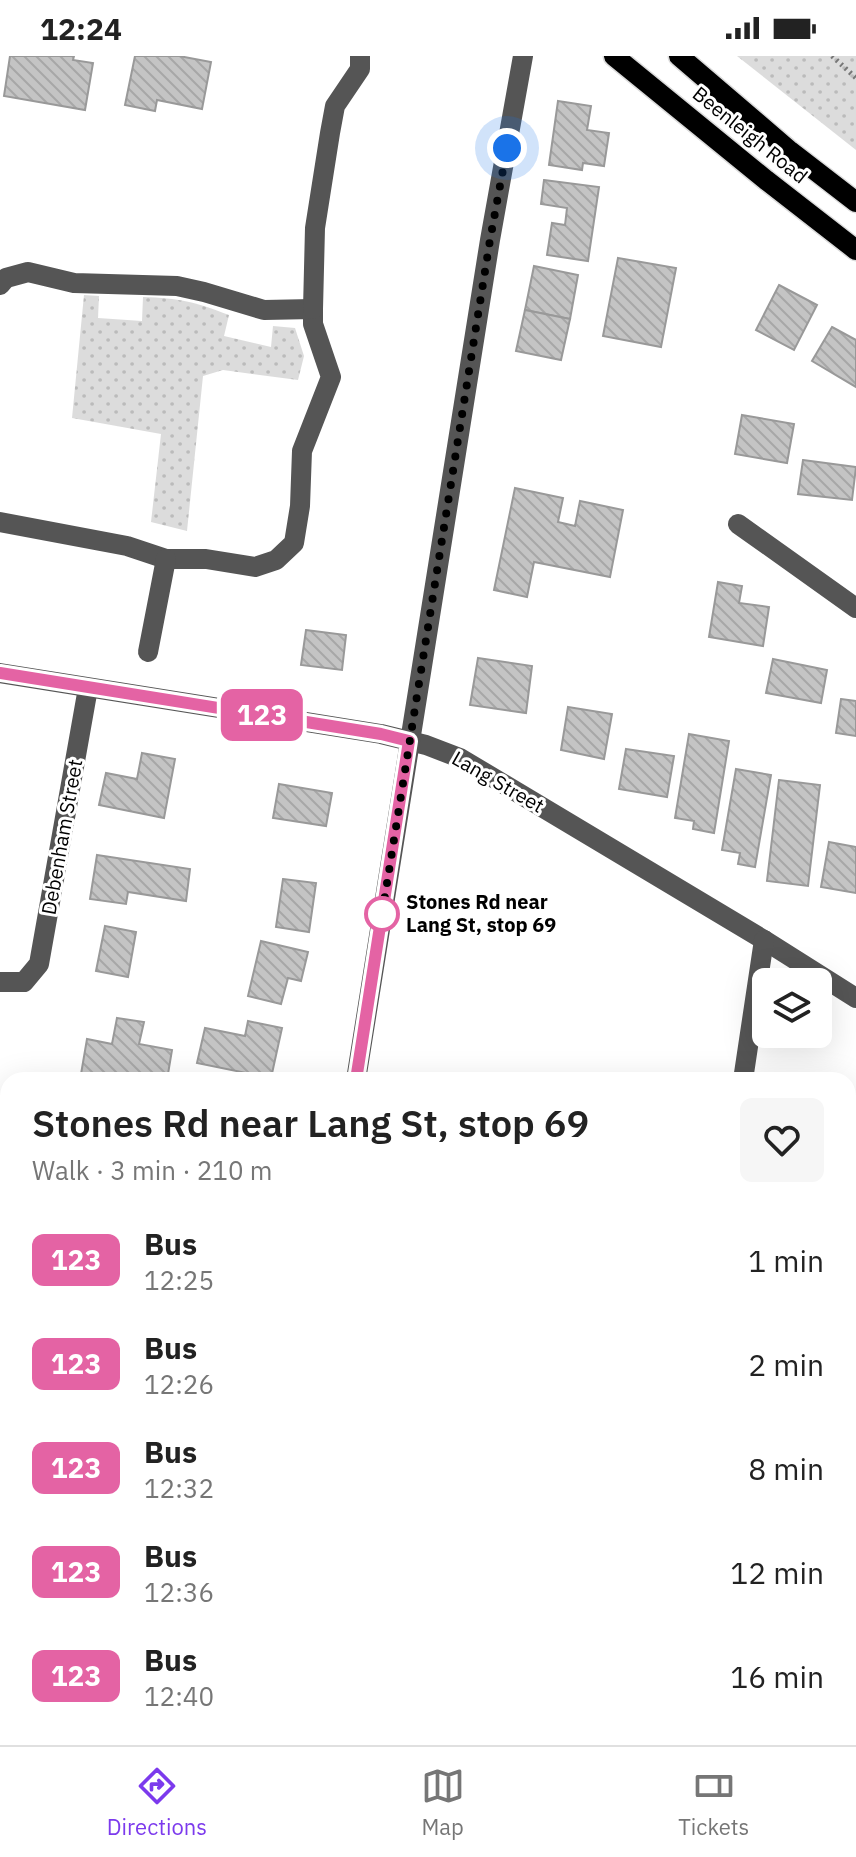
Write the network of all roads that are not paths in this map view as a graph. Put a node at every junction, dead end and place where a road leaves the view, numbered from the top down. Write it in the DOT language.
graph roads {
  1 [pos="360,56"];
  2 [pos="523,56"];
  3 [pos="614,56"];
  4 [pos="679,56"];
  5 [pos="856,202"];
  6 [pos="856,250"];
  7 [pos="0,285"];
  8 [pos="313,309"];
  9 [pos="0,522"];
  10 [pos="738,524"];
  11 [pos="166,559"];
  12 [pos="856,608"];
  13 [pos="148,652"];
  14 [pos="0,673"];
  15 [pos="88,688"];
  16 [pos="409,741"];
  17 [pos="764,940"];
  18 [pos="0,982"];
  19 [pos="856,998"];
  20 [pos="357,1072"];
  21 [pos="744,1072"];
  1 -- 8 [label="street"];
  2 -- 16 [label="street"];
  3 -- 6 [label="main road, Beenleigh Road"];
  4 -- 5 [label="main road, Beenleigh Road"];
  7 -- 8 [label="street"];
  8 -- 11 [label="street"];
  9 -- 11 [label="street"];
  10 -- 12 [label="street"];
  11 -- 13 [label="street"];
  14 -- 15 [label="street, Lang Street"];
  15 -- 16 [label="street, Lang Street"];
  15 -- 18 [label="street, Debenham Street"];
  16 -- 17 [label="street, Lang Street"];
  16 -- 20 [label="street"];
  17 -- 19 [label="street, Lang Street"];
  17 -- 21 [label="street"];
}
